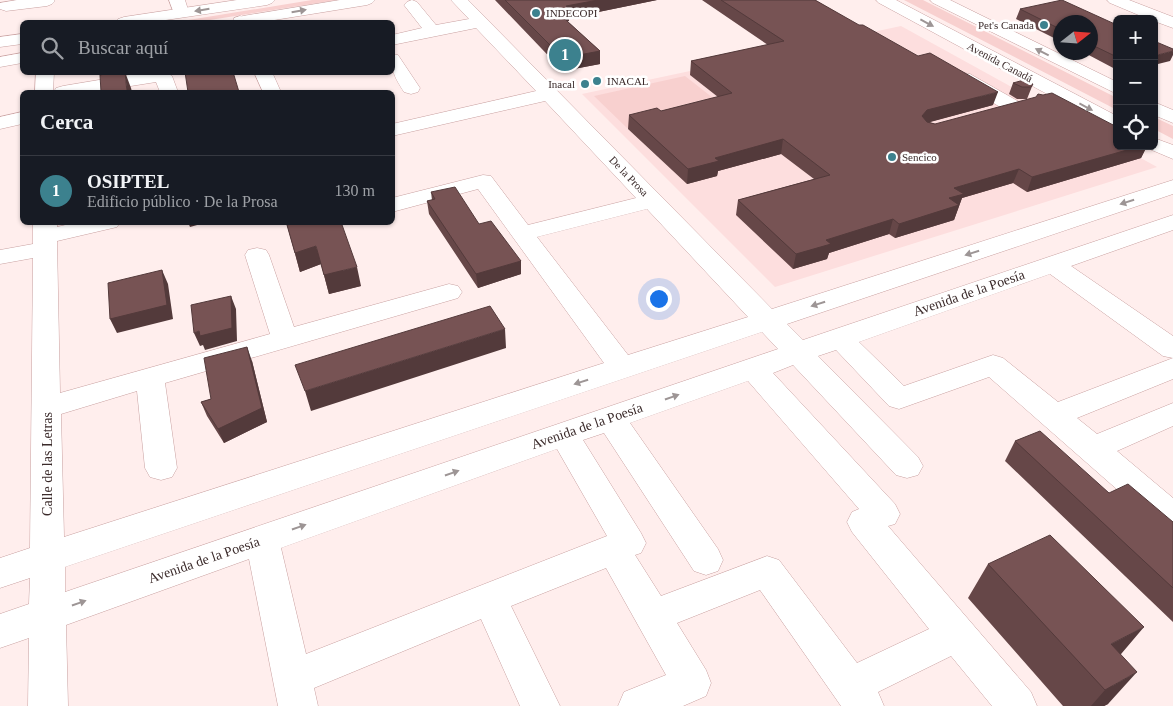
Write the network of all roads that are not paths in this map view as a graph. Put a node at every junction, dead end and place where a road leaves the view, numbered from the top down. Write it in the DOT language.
graph roads {
  1 [pos="47,0"];
  2 [pos="267,0"];
  3 [pos="367,0"];
  4 [pos="459,0"];
  5 [pos="884,0"];
  6 [pos="938,0"];
  7 [pos="1115,0"];
  8 [pos="247,2"];
  9 [pos="412,5"];
  10 [pos="6,6"];
  11 [pos="179,7"];
  12 [pos="46,19"];
  13 [pos="131,20"];
  14 [pos="250,20"];
  15 [pos="481,22"];
  16 [pos="1173,24"];
  17 [pos="432,32"];
  18 [pos="20,39"];
  19 [pos="395,39"];
  20 [pos="0,42"];
  21 [pos="20,58"];
  22 [pos="0,62"];
  23 [pos="395,63"];
  24 [pos="945,68"];
  25 [pos="45,75"];
  26 [pos="264,75"];
  27 [pos="113,78"];
  28 [pos="1113,87"];
  29 [pos="412,88"];
  30 [pos="44,90"];
  31 [pos="70,90"];
  32 [pos="168,90"];
  33 [pos="271,90"];
  34 [pos="550,94"];
  35 [pos="1061,94"];
  36 [pos="1025,104"];
  37 [pos="1158,110"];
  38 [pos="986,114"];
  39 [pos="1173,117"];
  40 [pos="20,118"];
  41 [pos="1113,122"];
  42 [pos="0,123"];
  43 [pos="395,129"];
  44 [pos="1158,146"];
  45 [pos="1173,154"];
  46 [pos="1173,187"];
  47 [pos="652,201"];
  48 [pos="395,204"];
  49 [pos="1173,222"];
  50 [pos="96,225"];
  51 [pos="523,233"];
  52 [pos="46,236"];
  53 [pos="257,255"];
  54 [pos="0,257"];
  55 [pos="1052,264"];
  56 [pos="449,292"];
  57 [pos="767,320"];
  58 [pos="1173,322"];
  59 [pos="1148,332"];
  60 [pos="840,338"];
  61 [pos="286,339"];
  62 [pos="1173,349"];
  63 [pos="798,353"];
  64 [pos="623,368"];
  65 [pos="1173,368"];
  66 [pos="753,369"];
  67 [pos="150,378"];
  68 [pos="47,407"];
  69 [pos="1173,414"];
  70 [pos="1054,415"];
  71 [pos="610,418"];
  72 [pos="564,434"];
  73 [pos="1093,449"];
  74 [pos="907,466"];
  75 [pos="161,468"];
  76 [pos="1173,518"];
  77 [pos="262,540"];
  78 [pos="613,549"];
  79 [pos="48,558"];
  80 [pos="706,560"];
  81 [pos="0,573"];
  82 [pos="490,598"];
  83 [pos="48,614"];
  84 [pos="653,616"];
  85 [pos="0,631"];
  86 [pos="956,634"];
  87 [pos="295,692"];
  88 [pos="857,696"];
  89 [pos="48,706"];
  90 [pos="540,706"];
  91 [pos="638,706"];
  92 [pos="1017,706"];
  1 -- 10 [label="street"];
  1 -- 12 [label="street"];
  2 -- 8 [label="street"];
  14 -- 3 [label="street, one-way"];
  4 -- 15 [label="street, De la Prosa"];
  5 -- 35 [label="street, Avenida Canadá, one-way"];
  28 -- 6 [label="street, Avenida Canadá, one-way"];
  7 -- 16 [label="street"];
  8 -- 11 [label="street, one-way"];
  9 -- 17 [label="street"];
  11 -- 13 [label="street"];
  15 -- 17 [label="street"];
  15 -- 34 [label="street, De la Prosa"];
  17 -- 19 [label="street"];
  18 -- 20 [label="street"];
  21 -- 22 [label="street"];
  23 -- 29 [label="street"];
  24 -- 36 [label="street"];
  25 -- 30 [label="street"];
  26 -- 33 [label="street"];
  27 -- 31 [label="street"];
  27 -- 32 [label="street"];
  34 -- 43 [label="street"];
  34 -- 47 [label="street, De la Prosa"];
  35 -- 36 [label="street"];
  35 -- 41 [label="street, Avenida Canadá, one-way"];
  36 -- 38 [label="street"];
  37 -- 39 [label="street"];
  40 -- 42 [label="street"];
  44 -- 45 [label="street"];
  46 -- 57 [label="street, one-way"];
  47 -- 51 [label="street"];
  47 -- 57 [label="street, De la Prosa"];
  48 -- 51 [label="street"];
  49 -- 55 [label="street, Avenida de la Poesía"];
  50 -- 52 [label="street"];
  51 -- 64 [label="street"];
  52 -- 54 [label="street"];
  52 -- 68 [label="street, Calle de las Letras"];
  53 -- 61 [label="street"];
  55 -- 59 [label="street"];
  55 -- 60 [label="street, Avenida de la Poesía"];
  56 -- 61 [label="street"];
  57 -- 63 [label="street, De la Prosa"];
  57 -- 64 [label="street"];
  58 -- 59 [label="street"];
  59 -- 62 [label="street"];
  60 -- 63 [label="street, Avenida de la Poesía"];
  60 -- 70 [label="street"];
  61 -- 67 [label="street"];
  63 -- 66 [label="street, Avenida de la Poesía"];
  63 -- 74 [label="street, De la Prosa"];
  64 -- 79 [label="street, one-way"];
  65 -- 70 [label="street"];
  71 -- 66 [label="street, Avenida de la Poesía, one-way"];
  66 -- 86 [label="street"];
  67 -- 68 [label="street"];
  67 -- 75 [label="street"];
  68 -- 79 [label="street, Calle de las Letras"];
  69 -- 73 [label="street"];
  70 -- 73 [label="street"];
  71 -- 72 [label="street, Avenida de la Poesía"];
  71 -- 80 [label="street"];
  77 -- 72 [label="street, Avenida de la Poesía, one-way"];
  72 -- 78 [label="street"];
  73 -- 76 [label="street"];
  83 -- 77 [label="street, Avenida de la Poesía, one-way"];
  77 -- 87 [label="street"];
  78 -- 82 [label="street"];
  78 -- 84 [label="street"];
  79 -- 81 [label="street"];
  79 -- 83 [label="street, Calle de las Letras"];
  82 -- 87 [label="street"];
  82 -- 90 [label="street"];
  83 -- 85 [label="street, Avenida de la Poesía"];
  83 -- 89 [label="street, Calle de las Letras"];
  84 -- 88 [label="street"];
  84 -- 91 [label="street"];
  86 -- 88 [label="street"];
  86 -- 92 [label="street"];
}
